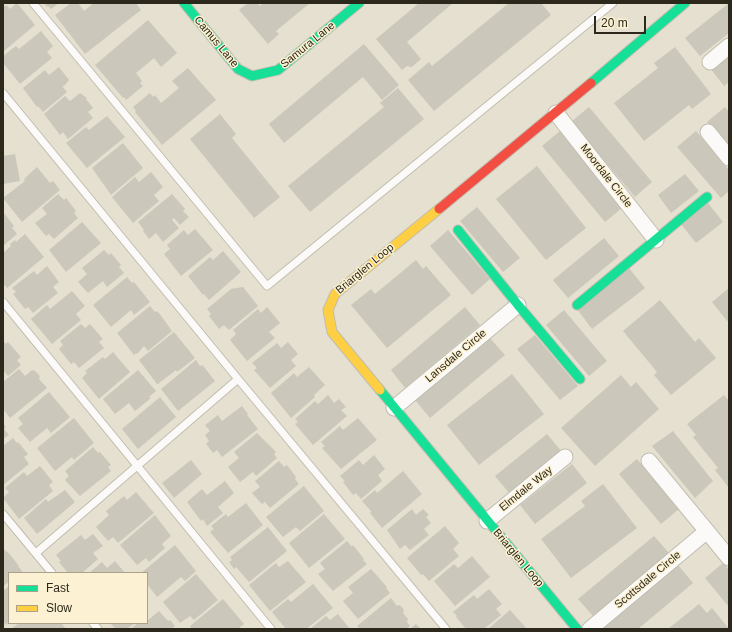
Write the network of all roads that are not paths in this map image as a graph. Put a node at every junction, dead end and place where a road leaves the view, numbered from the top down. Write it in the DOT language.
graph roads {
  1 [pos="33,3"];
  2 [pos="184,3"];
  3 [pos="359,3"];
  4 [pos="613,3"];
  5 [pos="685,3"];
  6 [pos="729,46"];
  7 [pos="710,62"];
  8 [pos="252,76"];
  9 [pos="3,93"];
  10 [pos="556,113"];
  11 [pos="708,132"];
  12 [pos="729,158"];
  13 [pos="707,197"];
  14 [pos="458,230"];
  15 [pos="656,240"];
  16 [pos="3,302"];
  17 [pos="518,305"];
  18 [pos="578,305"];
  19 [pos="238,379"];
  20 [pos="580,379"];
  21 [pos="394,408"];
  22 [pos="565,457"];
  23 [pos="649,461"];
  24 [pos="137,466"];
  25 [pos="3,514"];
  26 [pos="487,521"];
  27 [pos="707,531"];
  28 [pos="36,553"];
  29 [pos="729,558"];
  30 [pos="51,572"];
  31 [pos="271,629"];
  32 [pos="446,629"];
  33 [pos="576,629"];
  34 [pos="590,629"];
  1 -- 4 [label="lane"];
  2 -- 8 [label="street, Camus Lane"];
  3 -- 8 [label="street, Samura Lane"];
  5 -- 10 [label="street, Briarglen Loop"];
  6 -- 7 [label="street"];
  9 -- 19 [label="lane"];
  10 -- 15 [label="street, Moordale Circle"];
  10 -- 21 [label="street, Briarglen Loop"];
  11 -- 12 [label="street"];
  13 -- 15 [label="street"];
  14 -- 17 [label="street"];
  15 -- 18 [label="street"];
  16 -- 24 [label="lane"];
  17 -- 20 [label="street"];
  17 -- 21 [label="street, Lansdale Circle"];
  19 -- 24 [label="lane"];
  19 -- 32 [label="lane"];
  21 -- 26 [label="street, Briarglen Loop"];
  22 -- 26 [label="street, Elmdale Way"];
  23 -- 27 [label="street"];
  24 -- 28 [label="lane"];
  24 -- 31 [label="lane"];
  25 -- 28 [label="lane"];
  26 -- 33 [label="street, Briarglen Loop"];
  27 -- 29 [label="street"];
  27 -- 34 [label="street, Scottsdale Circle"];
  28 -- 30 [label="lane"];
}
